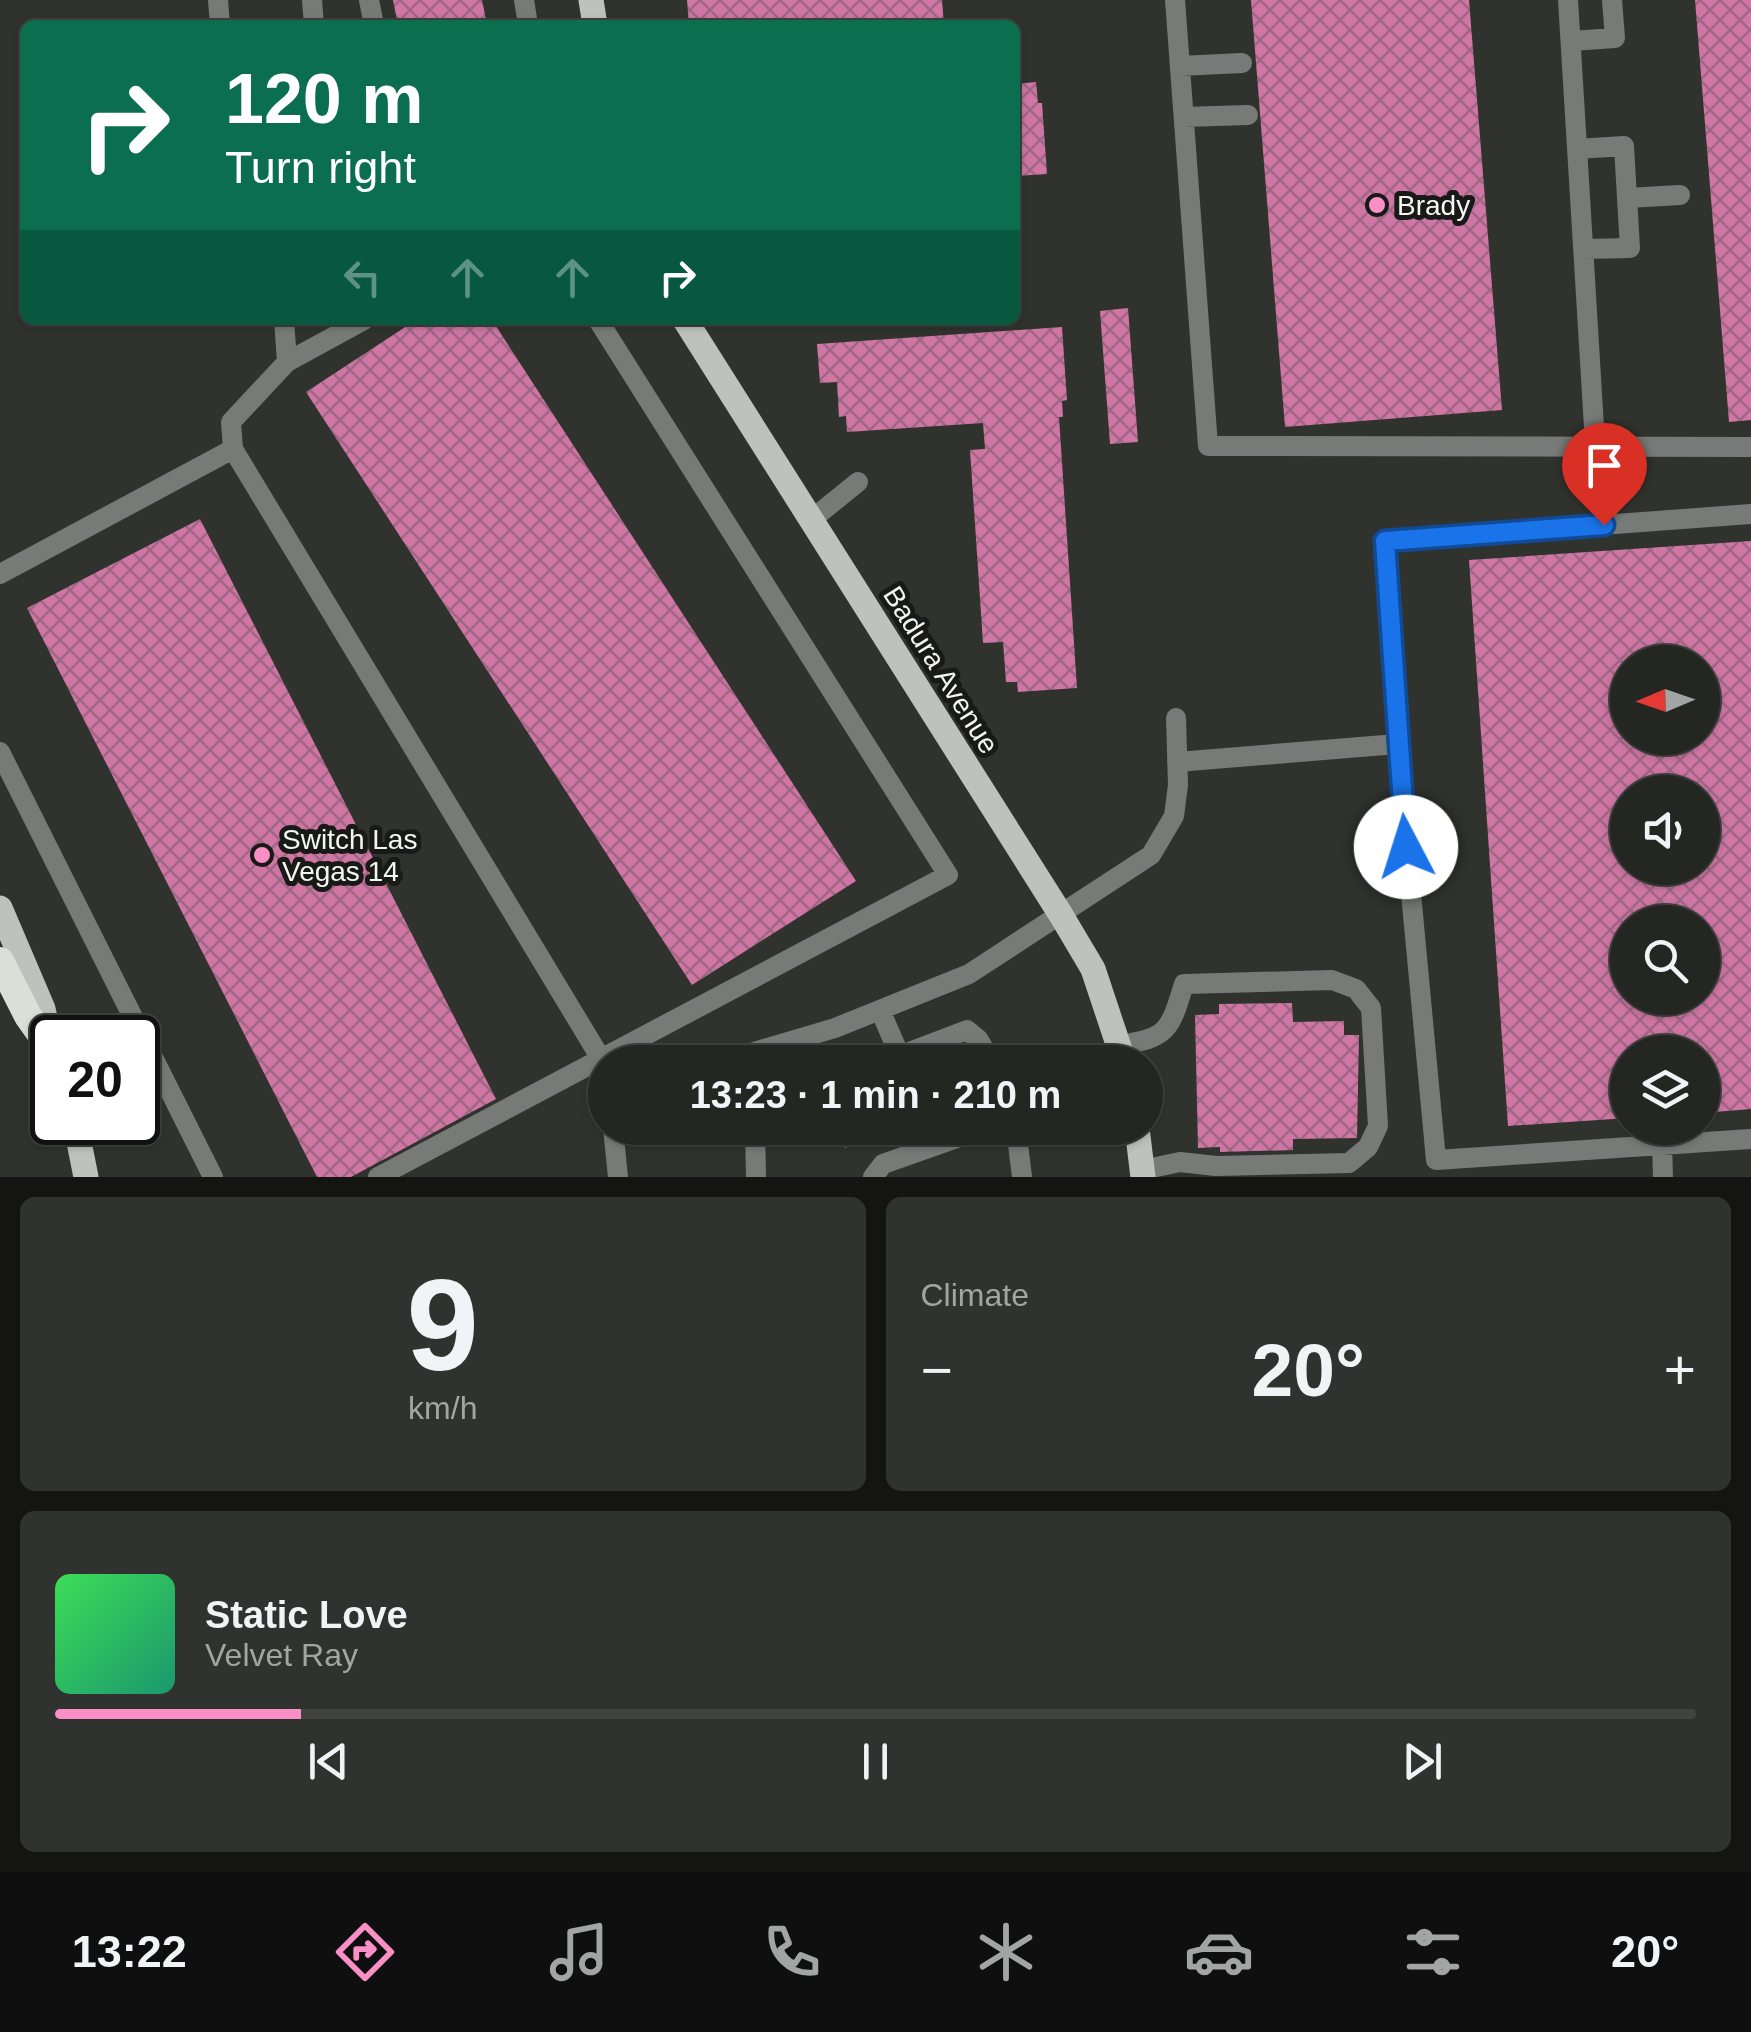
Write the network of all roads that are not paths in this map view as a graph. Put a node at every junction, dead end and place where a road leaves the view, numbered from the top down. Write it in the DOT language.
graph roads {
  1 [pos="1175,0"];
  2 [pos="1568,0"];
  3 [pos="1612,0"];
  4 [pos="1571,41"];
  5 [pos="1242,64"];
  6 [pos="1180,66"];
  7 [pos="1248,115"];
  8 [pos="1184,117"];
  9 [pos="1577,149"];
  10 [pos="1680,195"];
  11 [pos="1628,198"];
  12 [pos="1584,249"];
  13 [pos="284,325"];
  14 [pos="355,325"];
  15 [pos="601,325"];
  16 [pos="687,325"];
  17 [pos="288,362"];
  18 [pos="1595,443"];
  19 [pos="1751,446"];
  20 [pos="233,449"];
  21 [pos="858,482"];
  22 [pos="1751,514"];
  23 [pos="811,520"];
  24 [pos="0,574"];
  25 [pos="1176,718"];
  26 [pos="1397,744"];
  27 [pos="0,752"];
  28 [pos="1177,762"];
  29 [pos="0,908"];
  30 [pos="1061,914"];
  31 [pos="0,962"];
  32 [pos="880,1010"];
  33 [pos="44,1015"];
  34 [pos="30,1019"];
  35 [pos="590,1045"];
  36 [pos="639,1045"];
  37 [pos="786,1045"];
  38 [pos="889,1045"];
  39 [pos="928,1045"];
  40 [pos="982,1045"];
  41 [pos="1119,1045"];
  42 [pos="1143,1045"];
  43 [pos="588,1077"];
  44 [pos="1751,1138"];
  45 [pos="1720,1140"];
  46 [pos="80,1145"];
  47 [pos="615,1145"];
  48 [pos="755,1145"];
  49 [pos="936,1145"];
  50 [pos="1019,1145"];
  51 [pos="1139,1145"];
  52 [pos="1648,1145"];
  53 [pos="1662,1145"];
  54 [pos="1142,1174"];
  55 [pos="86,1177"];
  56 [pos="213,1177"];
  57 [pos="378,1177"];
  58 [pos="618,1177"];
  59 [pos="756,1177"];
  60 [pos="873,1177"];
  61 [pos="1022,1177"];
  62 [pos="1663,1177"];
  1 -- 6 [label="street"];
  2 -- 4 [label="street"];
  3 -- 4 [label="street"];
  4 -- 9 [label="street"];
  5 -- 6 [label="street"];
  6 -- 8 [label="street"];
  7 -- 8 [label="street"];
  8 -- 18 [label="street"];
  9 -- 11 [label="street"];
  9 -- 12 [label="street"];
  10 -- 11 [label="street"];
  11 -- 12 [label="street"];
  12 -- 18 [label="street"];
  13 -- 17 [label="street"];
  14 -- 17 [label="street"];
  15 -- 36 [label="street"];
  16 -- 23 [label="main road, Badura Avenue"];
  17 -- 20 [label="street"];
  18 -- 19 [label="street"];
  20 -- 24 [label="street"];
  20 -- 35 [label="street"];
  21 -- 23 [label="street"];
  22 -- 26 [label="street"];
  23 -- 30 [label="main road, Badura Avenue"];
  25 -- 28 [label="street"];
  26 -- 28 [label="street"];
  26 -- 52 [label="street"];
  27 -- 56 [label="street"];
  28 -- 30 [label="street"];
  29 -- 33 [label="main road"];
  30 -- 32 [label="street"];
  30 -- 41 [label="main road, Badura Avenue"];
  31 -- 34 [label="highway"];
  32 -- 37 [label="street"];
  32 -- 38 [label="street"];
  39 -- 40 [label="street"];
  42 -- 54 [label="street"];
  43 -- 57 [label="street"];
  44 -- 45 [label="street"];
  46 -- 55 [label="main road"];
  47 -- 58 [label="street"];
  48 -- 59 [label="street"];
  49 -- 60 [label="street"];
  50 -- 61 [label="street"];
  51 -- 54 [label="main road"];
  53 -- 62 [label="street"];
}
